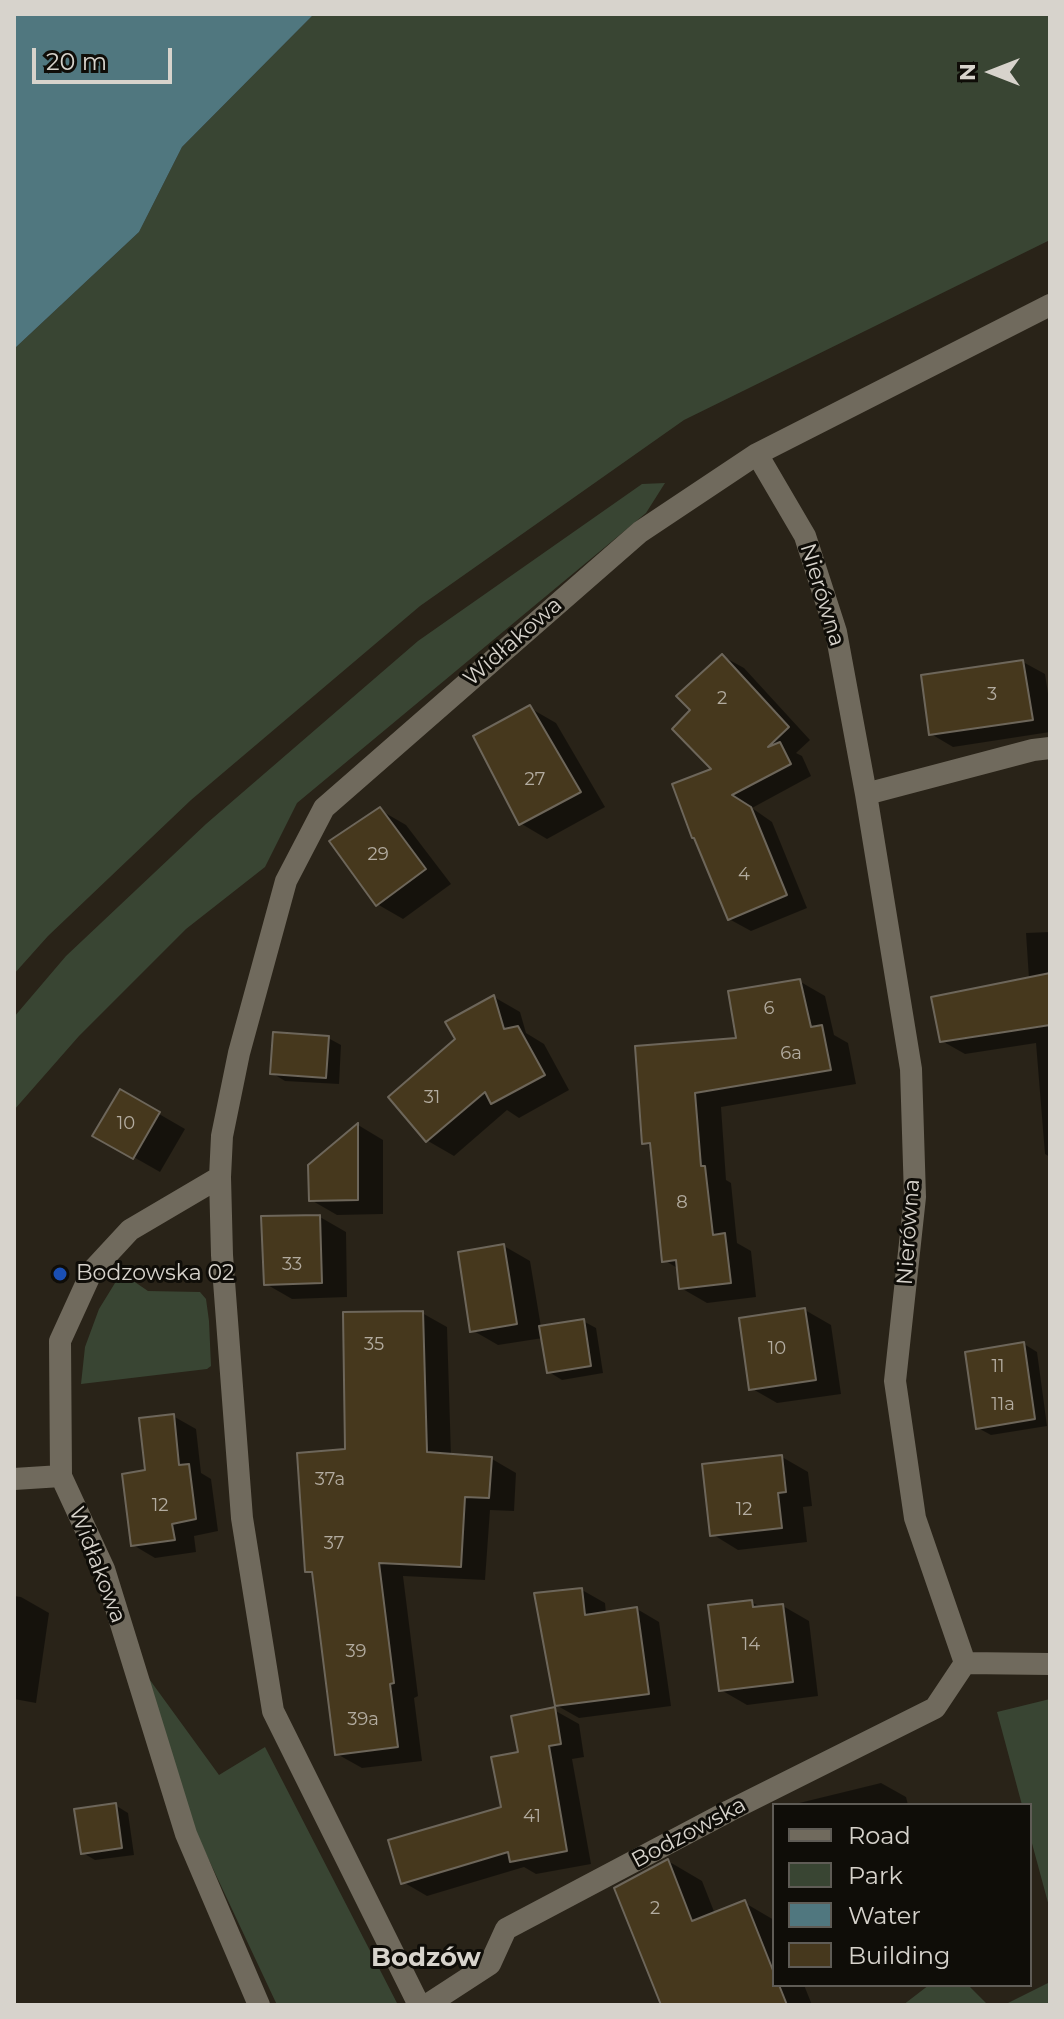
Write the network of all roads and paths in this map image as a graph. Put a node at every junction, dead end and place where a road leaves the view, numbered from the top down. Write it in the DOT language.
graph roads {
  1 [pos="1050,305"];
  2 [pos="757,454"];
  3 [pos="1050,748"];
  4 [pos="866,794"];
  5 [pos="220,1177"];
  6 [pos="61,1476"];
  7 [pos="14,1479"];
  8 [pos="965,1663"];
  9 [pos="1050,1664"];
  10 [pos="259,2005"];
  11 [pos="419,2005"];
  12 [pos="427,2005"];
  1 -- 2 [label="street, Widłakowa"];
  2 -- 4 [label="street, Nierówna"];
  2 -- 5 [label="street, Widłakowa"];
  3 -- 4 [label="street"];
  4 -- 8 [label="street, Nierówna"];
  5 -- 6 [label="street, Widłakowa"];
  5 -- 11 [label="street, Widłakowa"];
  6 -- 7 [label="street"];
  6 -- 10 [label="street, Widłakowa"];
  8 -- 9 [label="street"];
  8 -- 12 [label="street, Bodzowska"];
}
